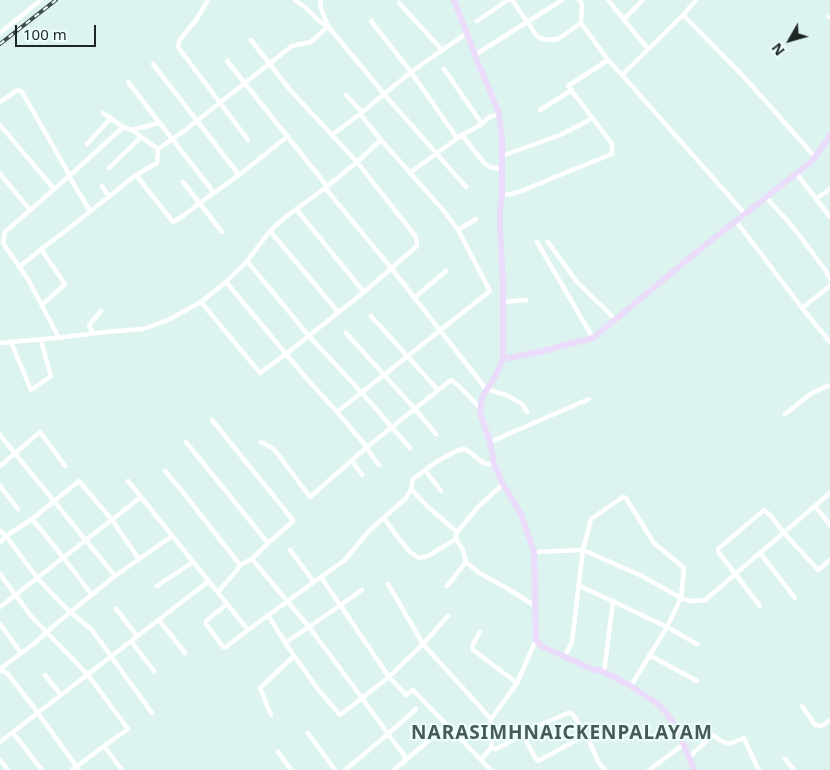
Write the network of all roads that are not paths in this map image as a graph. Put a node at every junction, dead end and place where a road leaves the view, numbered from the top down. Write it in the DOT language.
graph roads {
  1 [pos="41,0"];
  2 [pos="208,0"];
  3 [pos="295,0"];
  4 [pos="321,0"];
  5 [pos="454,0"];
  6 [pos="510,0"];
  7 [pos="562,0"];
  8 [pos="579,0"];
  9 [pos="608,0"];
  10 [pos="643,0"];
  11 [pos="696,0"];
  12 [pos="399,3"];
  13 [pos="683,15"];
  14 [pos="624,20"];
  15 [pos="371,21"];
  16 [pos="477,21"];
  17 [pos="527,22"];
  18 [pos="581,23"];
  19 [pos="328,26"];
  20 [pos="0,33"];
  21 [pos="467,33"];
  22 [pos="251,40"];
  23 [pos="648,49"];
  24 [pos="442,50"];
  25 [pos="475,55"];
  26 [pos="608,60"];
  27 [pos="227,61"];
  28 [pos="270,63"];
  29 [pos="154,64"];
  30 [pos="444,69"];
  31 [pos="411,72"];
  32 [pos="622,75"];
  33 [pos="128,82"];
  34 [pos="245,84"];
  35 [pos="572,90"];
  36 [pos="384,94"];
  37 [pos="346,95"];
  38 [pos="0,102"];
  39 [pos="220,103"];
  40 [pos="540,110"];
  41 [pos="103,113"];
  42 [pos="361,113"];
  43 [pos="499,114"];
  44 [pos="592,117"];
  45 [pos="111,118"];
  46 [pos="196,121"];
  47 [pos="159,123"];
  48 [pos="482,124"];
  49 [pos="0,126"];
  50 [pos="123,127"];
  51 [pos="132,130"];
  52 [pos="332,135"];
  53 [pos="288,136"];
  54 [pos="830,136"];
  55 [pos="141,137"];
  56 [pos="460,137"];
  57 [pos="172,140"];
  58 [pos="248,140"];
  59 [pos="381,140"];
  60 [pos="87,144"];
  61 [pos="158,149"];
  62 [pos="436,153"];
  63 [pos="502,156"];
  64 [pos="815,157"];
  65 [pos="357,162"];
  66 [pos="109,168"];
  67 [pos="502,169"];
  68 [pos="411,172"];
  69 [pos="796,173"];
  70 [pos="0,174"];
  71 [pos="136,175"];
  72 [pos="239,175"];
  73 [pos="69,176"];
  74 [pos="183,182"];
  75 [pos="102,186"];
  76 [pos="326,187"];
  77 [pos="466,187"];
  78 [pos="830,189"];
  79 [pos="54,190"];
  80 [pos="214,193"];
  81 [pos="822,194"];
  82 [pos="502,195"];
  83 [pos="109,197"];
  84 [pos="766,197"];
  85 [pos="830,198"];
  86 [pos="816,199"];
  87 [pos="200,203"];
  88 [pos="296,209"];
  89 [pos="30,210"];
  90 [pos="90,212"];
  91 [pos="745,214"];
  92 [pos="830,217"];
  93 [pos="476,219"];
  94 [pos="736,221"];
  95 [pos="458,230"];
  96 [pos="270,231"];
  97 [pos="222,232"];
  98 [pos="537,242"];
  99 [pos="548,242"];
  100 [pos="41,249"];
  101 [pos="247,261"];
  102 [pos="20,267"];
  103 [pos="392,269"];
  104 [pos="446,271"];
  105 [pos="830,279"];
  106 [pos="226,282"];
  107 [pos="830,286"];
  108 [pos="364,292"];
  109 [pos="414,298"];
  110 [pos="526,300"];
  111 [pos="202,302"];
  112 [pos="503,302"];
  113 [pos="42,305"];
  114 [pos="802,308"];
  115 [pos="101,311"];
  116 [pos="338,312"];
  117 [pos="371,316"];
  118 [pos="615,319"];
  119 [pos="441,330"];
  120 [pos="93,333"];
  121 [pos="346,333"];
  122 [pos="309,336"];
  123 [pos="59,338"];
  124 [pos="593,338"];
  125 [pos="40,340"];
  126 [pos="11,342"];
  127 [pos="830,342"];
  128 [pos="0,343"];
  129 [pos="286,354"];
  130 [pos="408,355"];
  131 [pos="503,359"];
  132 [pos="383,375"];
  133 [pos="830,385"];
  134 [pos="486,389"];
  135 [pos="438,390"];
  136 [pos="362,393"];
  137 [pos="589,399"];
  138 [pos="480,408"];
  139 [pos="415,409"];
  140 [pos="337,412"];
  141 [pos="527,412"];
  142 [pos="785,414"];
  143 [pos="212,420"];
  144 [pos="392,426"];
  145 [pos="436,434"];
  146 [pos="0,435"];
  147 [pos="186,442"];
  148 [pos="261,442"];
  149 [pos="490,442"];
  150 [pos="367,447"];
  151 [pos="410,448"];
  152 [pos="15,454"];
  153 [pos="352,460"];
  154 [pos="494,464"];
  155 [pos="379,465"];
  156 [pos="0,466"];
  157 [pos="65,466"];
  158 [pos="425,470"];
  159 [pos="165,471"];
  160 [pos="362,475"];
  161 [pos="128,482"];
  162 [pos="503,484"];
  163 [pos="0,486"];
  164 [pos="411,489"];
  165 [pos="442,490"];
  166 [pos="830,493"];
  167 [pos="141,497"];
  168 [pos="53,501"];
  169 [pos="815,506"];
  170 [pos="18,510"];
  171 [pos="384,518"];
  172 [pos="32,519"];
  173 [pos="112,520"];
  174 [pos="830,525"];
  175 [pos="0,530"];
  176 [pos="457,532"];
  177 [pos="784,533"];
  178 [pos="6,536"];
  179 [pos="172,536"];
  180 [pos="456,539"];
  181 [pos="85,540"];
  182 [pos="0,542"];
  183 [pos="268,543"];
  184 [pos="290,550"];
  185 [pos="583,550"];
  186 [pos="534,552"];
  187 [pos="760,553"];
  188 [pos="63,557"];
  189 [pos="139,559"];
  190 [pos="252,559"];
  191 [pos="830,560"];
  192 [pos="194,562"];
  193 [pos="466,562"];
  194 [pos="240,565"];
  195 [pos="735,573"];
  196 [pos="0,574"];
  197 [pos="115,576"];
  198 [pos="321,577"];
  199 [pos="37,578"];
  200 [pos="209,581"];
  201 [pos="314,582"];
  202 [pos="388,584"];
  203 [pos="578,585"];
  204 [pos="157,586"];
  205 [pos="447,586"];
  206 [pos="362,590"];
  207 [pos="218,592"];
  208 [pos="16,594"];
  209 [pos="92,595"];
  210 [pos="682,598"];
  211 [pos="795,598"];
  212 [pos="613,600"];
  213 [pos="287,601"];
  214 [pos="228,604"];
  215 [pos="340,605"];
  216 [pos="535,606"];
  217 [pos="760,606"];
  218 [pos="0,607"];
  219 [pos="116,609"];
  220 [pos="70,612"];
  221 [pos="268,616"];
  222 [pos="448,616"];
  223 [pos="159,620"];
  224 [pos="0,624"];
  225 [pos="667,626"];
  226 [pos="309,627"];
  227 [pos="248,630"];
  228 [pos="480,632"];
  229 [pos="46,633"];
  230 [pos="137,636"];
  231 [pos="536,640"];
  232 [pos="131,641"];
  233 [pos="285,642"];
  234 [pos="423,644"];
  235 [pos="697,644"];
  236 [pos="185,653"];
  237 [pos="21,654"];
  238 [pos="649,655"];
  239 [pos="294,656"];
  240 [pos="565,656"];
  241 [pos="111,657"];
  242 [pos="0,670"];
  243 [pos="154,671"];
  244 [pos="604,672"];
  245 [pos="45,675"];
  246 [pos="88,675"];
  247 [pos="388,677"];
  248 [pos="696,681"];
  249 [pos="517,683"];
  250 [pos="631,686"];
  251 [pos="61,695"];
  252 [pos="362,698"];
  253 [pos="802,706"];
  254 [pos="416,709"];
  255 [pos="38,713"];
  256 [pos="152,713"];
  257 [pos="271,715"];
  258 [pos="491,719"];
  259 [pos="830,720"];
  260 [pos="447,725"];
  261 [pos="308,732"];
  262 [pos="13,733"];
  263 [pos="388,734"];
  264 [pos="522,735"];
  265 [pos="586,737"];
  266 [pos="0,742"];
  267 [pos="684,744"];
  268 [pos="104,746"];
  269 [pos="491,748"];
  270 [pos="278,752"];
  271 [pos="689,757"];
  272 [pos="407,759"];
  273 [pos="785,759"];
  274 [pos="0,760"];
  275 [pos="481,760"];
  276 [pos="76,769"];
  277 [pos="8,770"];
  278 [pos="42,770"];
  279 [pos="122,770"];
  280 [pos="291,770"];
  281 [pos="335,770"];
  282 [pos="345,770"];
  283 [pos="394,770"];
  284 [pos="490,770"];
  285 [pos="605,770"];
  286 [pos="649,770"];
  287 [pos="694,770"];
  288 [pos="759,770"];
  289 [pos="794,770"];
  1 -- 20 [label="street"];
  2 -- 39 [label="street"];
  3 -- 19 [label="street"];
  4 -- 19 [label="street"];
  5 -- 21 [label="street"];
  6 -- 16 [label="street"];
  6 -- 17 [label="street"];
  7 -- 17 [label="street"];
  8 -- 18 [label="street"];
  9 -- 14 [label="street"];
  10 -- 14 [label="street"];
  11 -- 13 [label="street"];
  12 -- 24 [label="street"];
  13 -- 23 [label="street"];
  13 -- 64 [label="street"];
  14 -- 23 [label="street"];
  15 -- 31 [label="street"];
  17 -- 18 [label="street"];
  17 -- 25 [label="street"];
  18 -- 26 [label="street"];
  19 -- 28 [label="street"];
  19 -- 36 [label="street"];
  21 -- 24 [label="street"];
  21 -- 25 [label="street"];
  22 -- 28 [label="street"];
  23 -- 32 [label="street"];
  24 -- 31 [label="street"];
  25 -- 43 [label="street"];
  26 -- 32 [label="street"];
  26 -- 35 [label="street"];
  27 -- 34 [label="street"];
  28 -- 34 [label="street"];
  28 -- 52 [label="street"];
  29 -- 46 [label="street"];
  30 -- 48 [label="street"];
  31 -- 36 [label="street"];
  31 -- 56 [label="street"];
  32 -- 91 [label="street"];
  33 -- 47 [label="street"];
  34 -- 39 [label="street"];
  34 -- 53 [label="street"];
  35 -- 40 [label="street"];
  35 -- 44 [label="street"];
  36 -- 42 [label="street"];
  36 -- 62 [label="street"];
  37 -- 42 [label="street"];
  38 -- 73 [label="street"];
  39 -- 46 [label="street"];
  39 -- 58 [label="street"];
  41 -- 45 [label="street"];
  42 -- 52 [label="street"];
  42 -- 59 [label="street"];
  43 -- 48 [label="street"];
  43 -- 63 [label="street"];
  44 -- 63 [label="street"];
  44 -- 82 [label="street"];
  45 -- 50 [label="street"];
  45 -- 60 [label="street"];
  46 -- 57 [label="street"];
  46 -- 72 [label="street"];
  47 -- 51 [label="street"];
  47 -- 57 [label="street"];
  48 -- 56 [label="street"];
  49 -- 79 [label="street"];
  50 -- 51 [label="street"];
  50 -- 73 [label="street"];
  51 -- 55 [label="street"];
  52 -- 65 [label="street"];
  53 -- 72 [label="street"];
  53 -- 76 [label="street"];
  54 -- 64 [label="street"];
  55 -- 61 [label="street"];
  55 -- 66 [label="street"];
  56 -- 62 [label="street"];
  56 -- 67 [label="street"];
  57 -- 61 [label="street"];
  57 -- 80 [label="street"];
  59 -- 65 [label="street"];
  59 -- 68 [label="street"];
  61 -- 71 [label="street"];
  62 -- 68 [label="street"];
  62 -- 77 [label="street"];
  63 -- 67 [label="street"];
  64 -- 69 [label="street"];
  65 -- 76 [label="street"];
  65 -- 103 [label="street"];
  67 -- 82 [label="street"];
  68 -- 95 [label="street"];
  69 -- 84 [label="street"];
  69 -- 86 [label="street"];
  70 -- 89 [label="street"];
  71 -- 83 [label="street"];
  71 -- 87 [label="street"];
  72 -- 80 [label="street"];
  73 -- 79 [label="street"];
  73 -- 90 [label="street"];
  74 -- 87 [label="street"];
  75 -- 83 [label="street"];
  76 -- 88 [label="street"];
  76 -- 103 [label="street"];
  78 -- 81 [label="street"];
  79 -- 89 [label="street"];
  80 -- 87 [label="street"];
  81 -- 85 [label="street"];
  81 -- 86 [label="street"];
  82 -- 112 [label="street"];
  83 -- 90 [label="street"];
  84 -- 91 [label="street"];
  84 -- 105 [label="street"];
  86 -- 92 [label="street"];
  87 -- 97 [label="street"];
  88 -- 96 [label="street"];
  88 -- 108 [label="street"];
  89 -- 102 [label="street"];
  90 -- 100 [label="street"];
  91 -- 94 [label="street"];
  93 -- 95 [label="street"];
  94 -- 114 [label="street"];
  94 -- 118 [label="street"];
  95 -- 119 [label="street"];
  96 -- 101 [label="street"];
  96 -- 116 [label="street"];
  98 -- 124 [label="street"];
  99 -- 118 [label="street"];
  100 -- 102 [label="street"];
  100 -- 113 [label="street"];
  101 -- 106 [label="street"];
  101 -- 122 [label="street"];
  102 -- 113 [label="street"];
  103 -- 108 [label="street"];
  103 -- 109 [label="street"];
  104 -- 109 [label="street"];
  106 -- 111 [label="street"];
  106 -- 129 [label="street"];
  107 -- 114 [label="street"];
  108 -- 116 [label="street"];
  109 -- 119 [label="street"];
  110 -- 112 [label="street"];
  111 -- 120 [label="street"];
  111 -- 129 [label="street"];
  112 -- 131 [label="street"];
  113 -- 123 [label="street"];
  114 -- 127 [label="street"];
  115 -- 120 [label="street"];
  116 -- 122 [label="street"];
  117 -- 130 [label="street"];
  118 -- 124 [label="street"];
  119 -- 130 [label="street"];
  119 -- 134 [label="street"];
  120 -- 123 [label="street"];
  121 -- 132 [label="street"];
  122 -- 129 [label="street"];
  122 -- 136 [label="street"];
  123 -- 125 [label="street"];
  124 -- 131 [label="street"];
  125 -- 126 [label="street"];
  125 -- 126 [label="street"];
  126 -- 128 [label="street"];
  129 -- 140 [label="street"];
  130 -- 132 [label="street"];
  130 -- 135 [label="street"];
  131 -- 134 [label="street"];
  132 -- 136 [label="street"];
  132 -- 139 [label="street"];
  133 -- 142 [label="street"];
  134 -- 138 [label="street"];
  134 -- 141 [label="street"];
  135 -- 138 [label="street"];
  135 -- 139 [label="street"];
  136 -- 140 [label="street"];
  136 -- 144 [label="street"];
  137 -- 149 [label="street"];
  138 -- 149 [label="street"];
  139 -- 144 [label="street"];
  139 -- 145 [label="street"];
  140 -- 150 [label="street"];
  143 -- 183 [label="street"];
  144 -- 150 [label="street"];
  144 -- 151 [label="street"];
  146 -- 152 [label="street"];
  147 -- 183 [label="street"];
  148 -- 153 [label="street"];
  149 -- 154 [label="street"];
  150 -- 153 [label="street"];
  150 -- 155 [label="street"];
  152 -- 156 [label="street"];
  152 -- 157 [label="street"];
  152 -- 168 [label="street"];
  153 -- 160 [label="street"];
  154 -- 158 [label="street"];
  154 -- 162 [label="street"];
  158 -- 164 [label="street"];
  158 -- 165 [label="street"];
  159 -- 194 [label="street"];
  161 -- 167 [label="street"];
  162 -- 176 [label="street"];
  162 -- 186 [label="street"];
  163 -- 170 [label="street"];
  164 -- 171 [label="street"];
  164 -- 176 [label="street"];
  166 -- 169 [label="street"];
  167 -- 173 [label="street"];
  167 -- 179 [label="street"];
  168 -- 172 [label="street"];
  168 -- 173 [label="street"];
  168 -- 181 [label="street"];
  169 -- 174 [label="street"];
  169 -- 177 [label="street"];
  171 -- 180 [label="street"];
  171 -- 198 [label="street"];
  172 -- 178 [label="street"];
  172 -- 188 [label="street"];
  173 -- 181 [label="street"];
  173 -- 189 [label="street"];
  175 -- 178 [label="street"];
  176 -- 180 [label="street"];
  177 -- 187 [label="street"];
  177 -- 191 [label="street"];
  177 -- 195 [label="street"];
  178 -- 182 [label="street"];
  178 -- 199 [label="street"];
  179 -- 189 [label="street"];
  179 -- 192 [label="street"];
  180 -- 193 [label="street"];
  181 -- 188 [label="street"];
  181 -- 197 [label="street"];
  183 -- 190 [label="street"];
  184 -- 201 [label="street"];
  185 -- 186 [label="street"];
  185 -- 203 [label="street"];
  185 -- 210 [label="street"];
  185 -- 210 [label="street"];
  186 -- 216 [label="street"];
  187 -- 195 [label="street"];
  187 -- 211 [label="street"];
  188 -- 199 [label="street"];
  188 -- 209 [label="street"];
  189 -- 197 [label="street"];
  190 -- 194 [label="street"];
  190 -- 213 [label="street"];
  192 -- 200 [label="street"];
  192 -- 204 [label="street"];
  193 -- 205 [label="street"];
  193 -- 216 [label="street"];
  194 -- 207 [label="street"];
  195 -- 210 [label="street"];
  195 -- 217 [label="street"];
  196 -- 208 [label="street"];
  197 -- 209 [label="street"];
  198 -- 201 [label="street"];
  198 -- 215 [label="street"];
  199 -- 208 [label="street"];
  199 -- 220 [label="street"];
  200 -- 207 [label="street"];
  200 -- 223 [label="street"];
  201 -- 213 [label="street"];
  202 -- 234 [label="street"];
  203 -- 212 [label="street"];
  203 -- 240 [label="street"];
  206 -- 215 [label="street"];
  207 -- 214 [label="street"];
  208 -- 218 [label="street"];
  208 -- 229 [label="street"];
  209 -- 220 [label="street"];
  210 -- 225 [label="street"];
  212 -- 225 [label="street"];
  212 -- 244 [label="street"];
  213 -- 221 [label="street"];
  213 -- 226 [label="street"];
  214 -- 227 [label="street"];
  214 -- 227 [label="street"];
  215 -- 226 [label="street"];
  215 -- 247 [label="street"];
  216 -- 231 [label="street"];
  219 -- 230 [label="street"];
  220 -- 229 [label="street"];
  220 -- 241 [label="street"];
  221 -- 227 [label="street"];
  221 -- 233 [label="street"];
  222 -- 234 [label="street"];
  223 -- 230 [label="street"];
  223 -- 236 [label="street"];
  224 -- 237 [label="street"];
  225 -- 235 [label="street"];
  225 -- 238 [label="street"];
  226 -- 233 [label="street"];
  226 -- 252 [label="street"];
  228 -- 249 [label="street"];
  229 -- 237 [label="street"];
  229 -- 246 [label="street"];
  230 -- 232 [label="street"];
  231 -- 240 [label="street"];
  231 -- 249 [label="street"];
  232 -- 241 [label="street"];
  232 -- 243 [label="street"];
  233 -- 239 [label="street"];
  234 -- 247 [label="street"];
  234 -- 258 [label="street"];
  237 -- 242 [label="street"];
  238 -- 248 [label="street"];
  238 -- 250 [label="street"];
  239 -- 252 [label="street"];
  239 -- 257 [label="street"];
  240 -- 244 [label="street"];
  241 -- 246 [label="street"];
  241 -- 256 [label="street"];
  242 -- 255 [label="street"];
  244 -- 250 [label="street"];
  245 -- 251 [label="street"];
  246 -- 251 [label="street"];
  246 -- 268 [label="street"];
  247 -- 252 [label="street"];
  247 -- 260 [label="street"];
  249 -- 258 [label="street"];
  250 -- 267 [label="street"];
  251 -- 255 [label="street"];
  252 -- 263 [label="street"];
  253 -- 259 [label="street"];
  254 -- 263 [label="street"];
  255 -- 262 [label="street"];
  255 -- 276 [label="street"];
  258 -- 269 [label="street"];
  260 -- 272 [label="street"];
  260 -- 275 [label="street"];
  261 -- 281 [label="street"];
  262 -- 266 [label="street"];
  262 -- 278 [label="street"];
  263 -- 272 [label="street"];
  263 -- 282 [label="street"];
  264 -- 265 [label="street"];
  264 -- 265 [label="street"];
  264 -- 269 [label="street"];
  265 -- 285 [label="street"];
  267 -- 271 [label="street"];
  267 -- 286 [label="street"];
  268 -- 276 [label="street"];
  268 -- 279 [label="street"];
  269 -- 275 [label="street"];
  270 -- 280 [label="street"];
  271 -- 287 [label="street"];
  271 -- 288 [label="street"];
  272 -- 283 [label="street"];
  273 -- 289 [label="street"];
  274 -- 277 [label="street"];
  275 -- 284 [label="street"];
}
